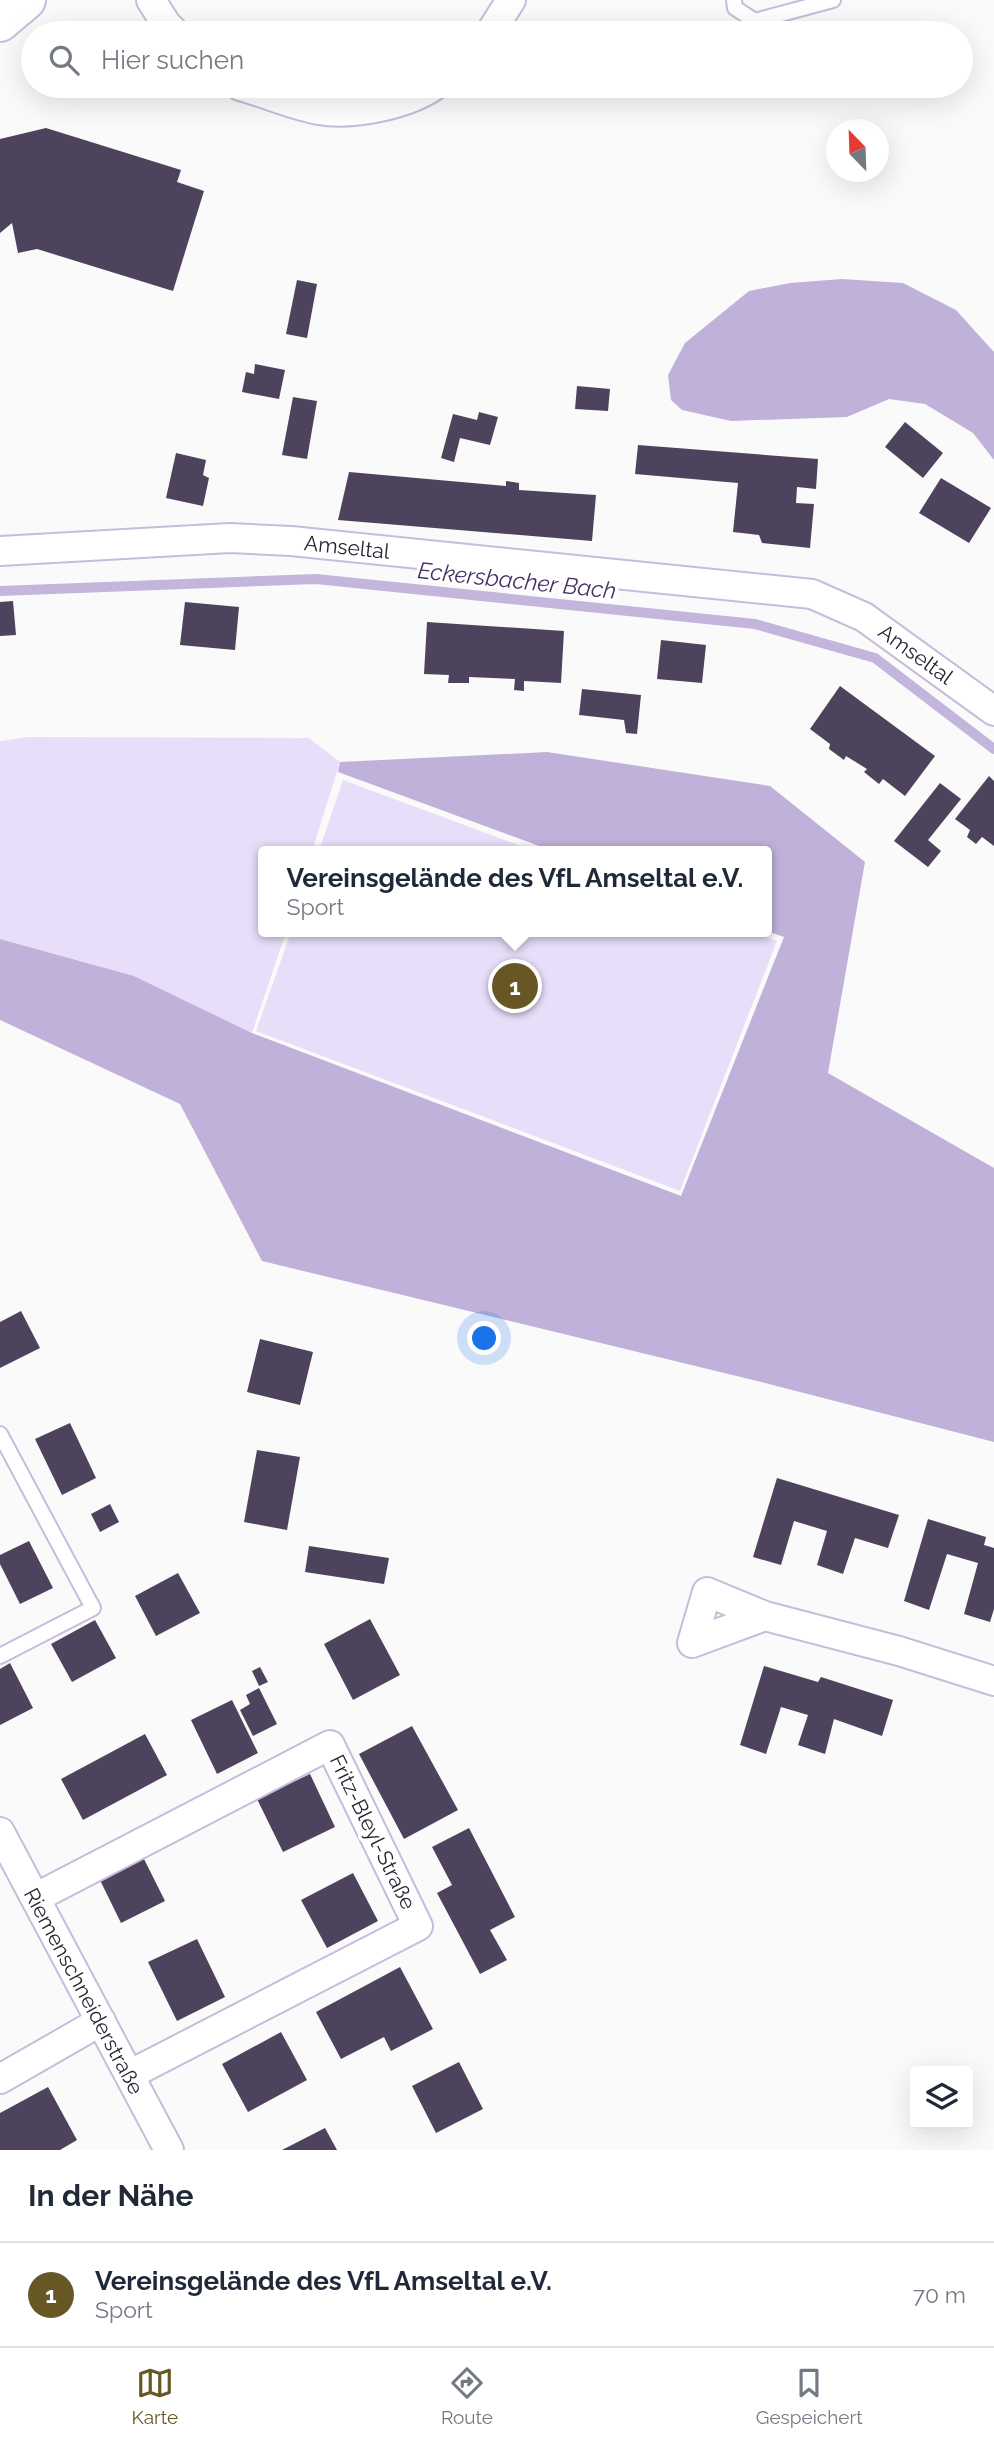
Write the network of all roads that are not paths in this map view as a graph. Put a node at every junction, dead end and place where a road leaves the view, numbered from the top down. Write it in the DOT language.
graph roads {
  1 [pos="26,0"];
  2 [pos="151,0"];
  3 [pos="511,0"];
  4 [pos="734,0"];
  5 [pos="833,0"];
  6 [pos="165,21"];
  7 [pos="498,21"];
  8 [pos="0,22"];
  9 [pos="280,98"];
  10 [pos="408,98"];
  11 [pos="0,551"];
  12 [pos="994,711"];
  13 [pos="0,1434"];
  14 [pos="765,1616"];
  15 [pos="0,1656"];
  16 [pos="994,1681"];
  17 [pos="0,1832"];
  18 [pos="35,1898"];
  19 [pos="101,2021"];
  20 [pos="129,2075"];
  21 [pos="0,2079"];
  22 [pos="169,2150"];
  1 -- 8 [label="street"];
  2 -- 6 [label="street"];
  3 -- 7 [label="street"];
  4 -- 5 [label="lane"];
  9 -- 10 [label="street"];
  11 -- 12 [label="street, Amseltal"];
  13 -- 15 [label="lane"];
  14 -- 16 [label="street"];
  17 -- 18 [label="street, Riemenschneiderstraße"];
  18 -- 19 [label="street, Riemenschneiderstraße"];
  18 -- 20 [label="street, Fritz-Bleyl-Straße"];
  19 -- 20 [label="street, Riemenschneiderstraße"];
  19 -- 21 [label="street"];
  20 -- 22 [label="street, Riemenschneiderstraße"];
}
